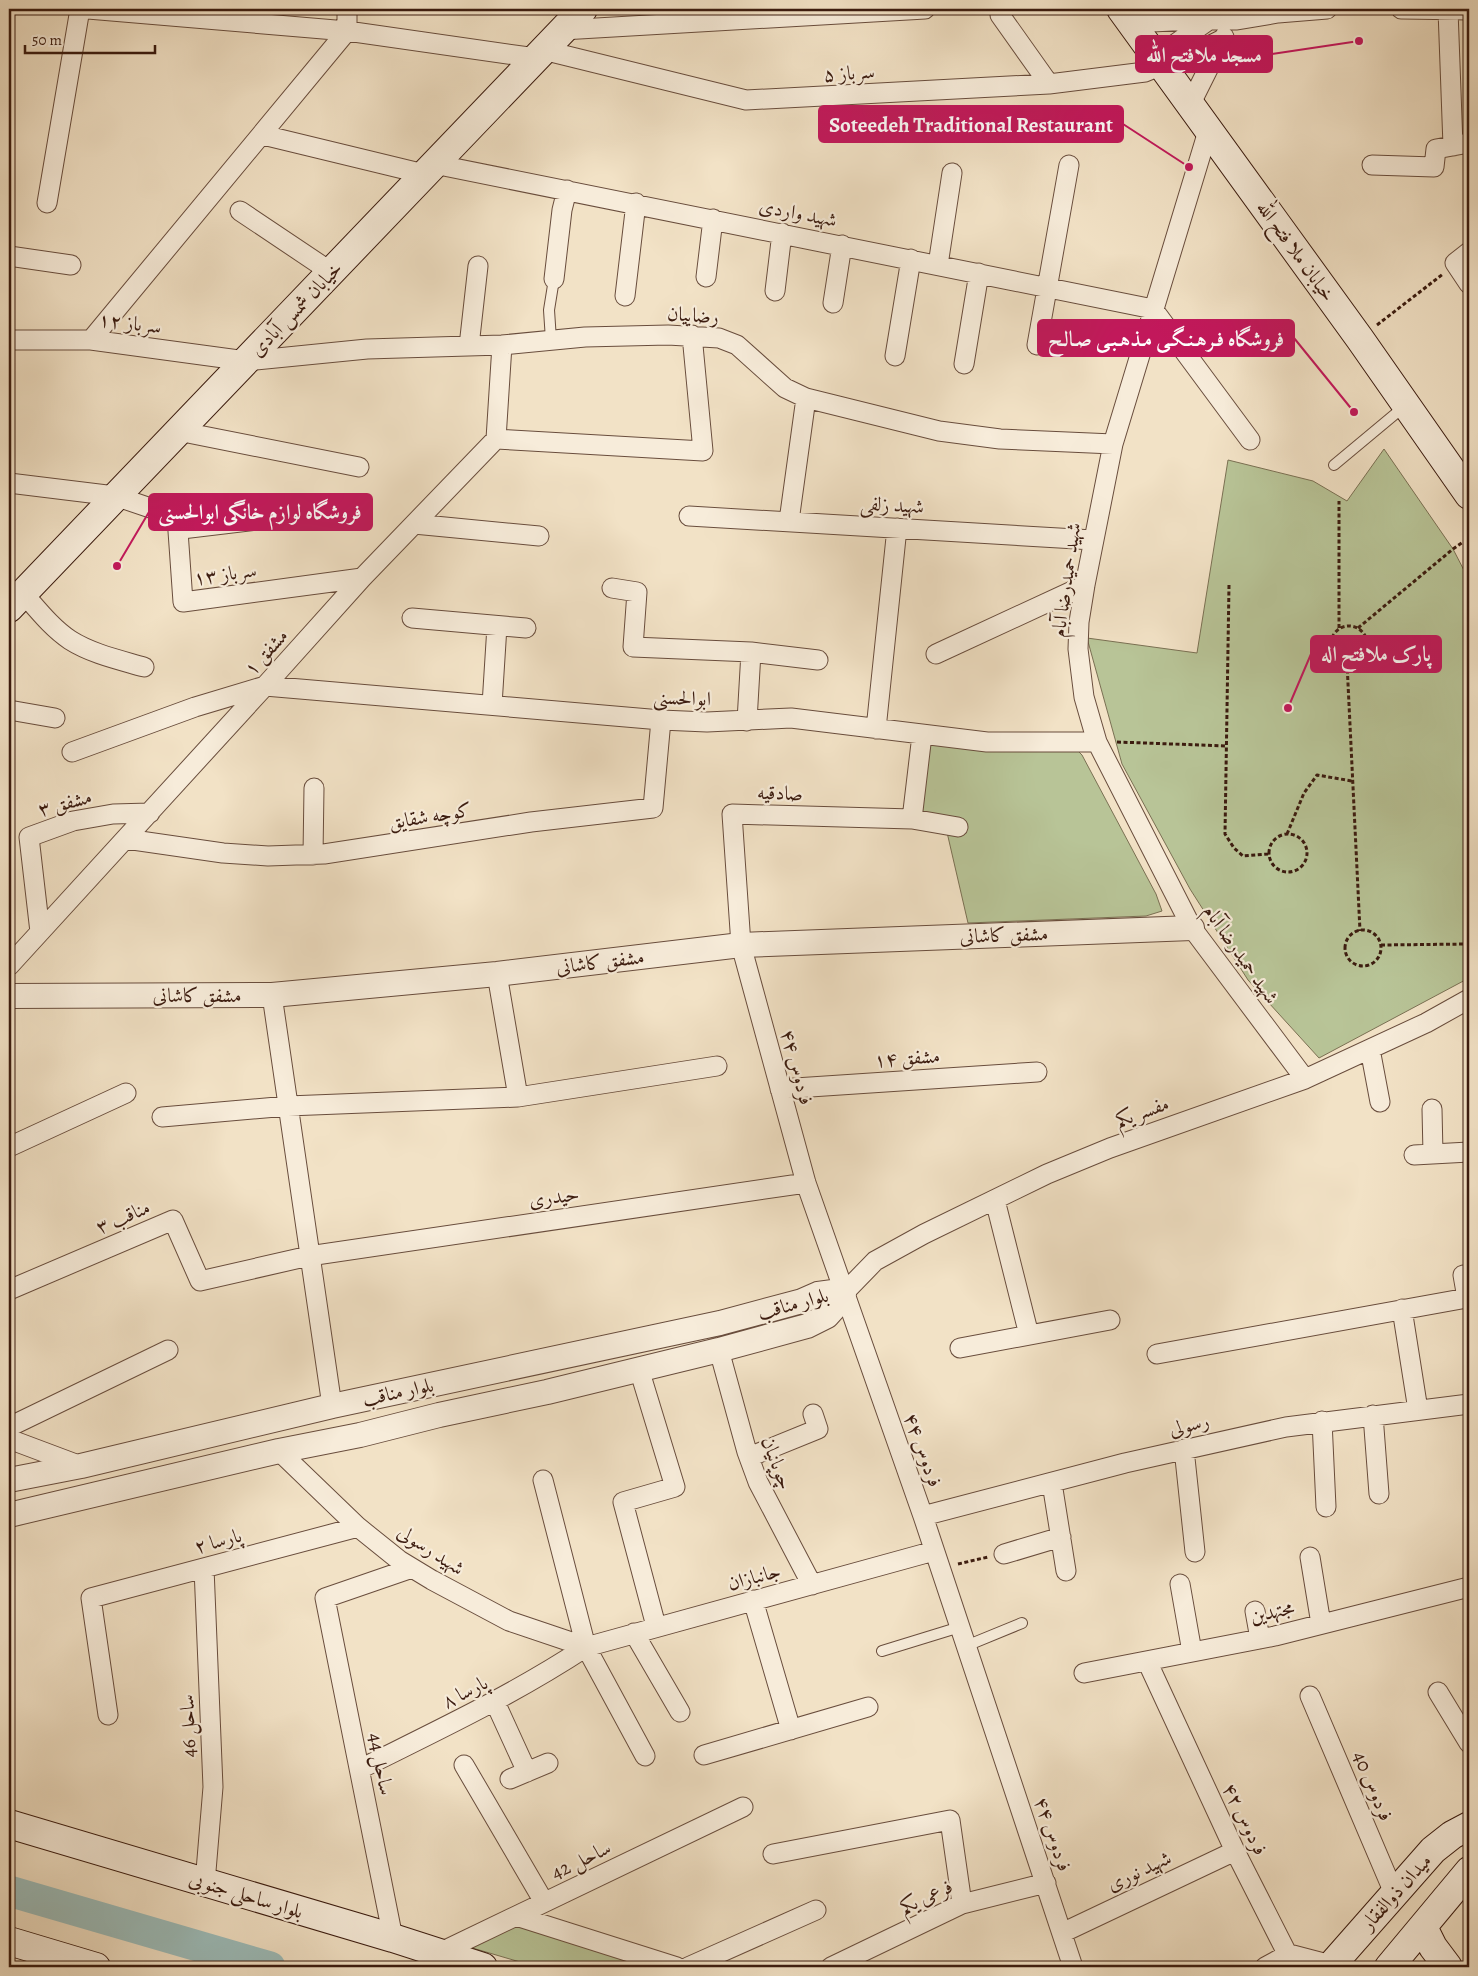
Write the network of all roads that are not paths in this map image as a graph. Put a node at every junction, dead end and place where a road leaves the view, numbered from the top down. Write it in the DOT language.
graph roads {
  1 [pos="80,9"];
  2 [pos="88,9"];
  3 [pos="347,9"];
  4 [pos="583,9"];
  5 [pos="925,9"];
  6 [pos="1327,9"];
  7 [pos="1402,9"];
  8 [pos="1448,10"];
  9 [pos="1469,10"];
  10 [pos="778,12"];
  11 [pos="724,14"];
  12 [pos="1000,15"];
  13 [pos="1126,16"];
  14 [pos="1196,16"];
  15 [pos="1237,20"];
  16 [pos="562,30"];
  17 [pos="347,31"];
  18 [pos="1221,40"];
  19 [pos="539,54"];
  20 [pos="1162,65"];
  21 [pos="1049,84"];
  22 [pos="1190,105"];
  23 [pos="1208,131"];
  24 [pos="263,135"];
  25 [pos="1461,144"];
  26 [pos="1069,165"];
  27 [pos="1372,165"];
  28 [pos="429,169"];
  29 [pos="952,173"];
  30 [pos="567,190"];
  31 [pos="48,203"];
  32 [pos="636,203"];
  33 [pos="240,211"];
  34 [pos="713,219"];
  35 [pos="782,233"];
  36 [pos="842,245"];
  37 [pos="9,256"];
  38 [pos="1462,258"];
  39 [pos="911,259"];
  40 [pos="71,265"];
  41 [pos="938,265"];
  42 [pos="478,266"];
  43 [pos="331,272"];
  44 [pos="979,273"];
  45 [pos="706,277"];
  46 [pos="554,279"];
  47 [pos="1469,284"];
  48 [pos="1048,287"];
  49 [pos="775,291"];
  50 [pos="625,296"];
  51 [pos="833,303"];
  52 [pos="1154,309"];
  53 [pos="692,335"];
  54 [pos="9,340"];
  55 [pos="91,340"];
  56 [pos="551,340"];
  57 [pos="502,345"];
  58 [pos="1038,345"];
  59 [pos="469,346"];
  60 [pos="895,356"];
  61 [pos="246,360"];
  62 [pos="964,364"];
  63 [pos="806,398"];
  64 [pos="1406,405"];
  65 [pos="178,431"];
  66 [pos="496,439"];
  67 [pos="1250,440"];
  68 [pos="1113,444"];
  69 [pos="1334,465"];
  70 [pos="359,467"];
  71 [pos="9,483"];
  72 [pos="1469,495"];
  73 [pos="115,496"];
  74 [pos="328,516"];
  75 [pos="689,516"];
  76 [pos="789,522"];
  77 [pos="414,524"];
  78 [pos="897,528"];
  79 [pos="178,534"];
  80 [pos="539,536"];
  81 [pos="1093,540"];
  82 [pos="362,578"];
  83 [pos="1085,585"];
  84 [pos="612,588"];
  85 [pos="16,601"];
  86 [pos="412,618"];
  87 [pos="497,626"];
  88 [pos="526,628"];
  89 [pos="751,652"];
  90 [pos="936,654"];
  91 [pos="818,660"];
  92 [pos="144,667"];
  93 [pos="265,686"];
  94 [pos="492,705"];
  95 [pos="9,710"];
  96 [pos="55,718"];
  97 [pos="661,720"];
  98 [pos="747,721"];
  99 [pos="876,729"];
  100 [pos="922,735"];
  101 [pos="1097,742"];
  102 [pos="72,752"];
  103 [pos="314,788"];
  104 [pos="150,813"];
  105 [pos="912,819"];
  106 [pos="958,827"];
  107 [pos="126,839"];
  108 [pos="313,855"];
  109 [pos="1192,928"];
  110 [pos="40,932"];
  111 [pos="741,945"];
  112 [pos="9,966"];
  113 [pos="497,974"];
  114 [pos="272,995"];
  115 [pos="9,996"];
  116 [pos="1469,999"];
  117 [pos="1370,1049"];
  118 [pos="717,1066"];
  119 [pos="1037,1072"];
  120 [pos="1305,1079"];
  121 [pos="780,1089"];
  122 [pos="126,1093"];
  123 [pos="518,1097"];
  124 [pos="1380,1102"];
  125 [pos="288,1106"];
  126 [pos="1432,1109"];
  127 [pos="162,1117"];
  128 [pos="9,1147"];
  129 [pos="1469,1152"];
  130 [pos="1433,1154"];
  131 [pos="1414,1155"];
  132 [pos="806,1183"];
  133 [pos="995,1200"];
  134 [pos="309,1256"];
  135 [pos="1463,1275"];
  136 [pos="9,1290"];
  137 [pos="844,1293"];
  138 [pos="1402,1309"];
  139 [pos="1110,1320"];
  140 [pos="1029,1335"];
  141 [pos="960,1348"];
  142 [pos="168,1350"];
  143 [pos="719,1350"];
  144 [pos="1157,1354"];
  145 [pos="639,1369"];
  146 [pos="1469,1404"];
  147 [pos="332,1406"];
  148 [pos="1418,1410"];
  149 [pos="813,1414"];
  150 [pos="1373,1415"];
  151 [pos="1322,1421"];
  152 [pos="9,1428"];
  153 [pos="9,1439"];
  154 [pos="1184,1450"];
  155 [pos="279,1451"];
  156 [pos="749,1457"];
  157 [pos="81,1466"];
  158 [pos="9,1480"];
  159 [pos="543,1480"];
  160 [pos="1052,1482"];
  161 [pos="1379,1494"];
  162 [pos="1326,1507"];
  163 [pos="9,1516"];
  164 [pos="923,1516"];
  165 [pos="358,1526"];
  166 [pos="1061,1538"];
  167 [pos="1195,1552"];
  168 [pos="1004,1554"];
  169 [pos="1310,1557"];
  170 [pos="937,1559"];
  171 [pos="204,1568"];
  172 [pos="412,1568"];
  173 [pos="1066,1571"];
  174 [pos="1180,1584"];
  175 [pos="812,1585"];
  176 [pos="1469,1587"];
  177 [pos="752,1600"];
  178 [pos="1255,1611"];
  179 [pos="1022,1624"];
  180 [pos="1321,1624"];
  181 [pos="656,1626"];
  182 [pos="960,1627"];
  183 [pos="634,1633"];
  184 [pos="1260,1639"];
  185 [pos="966,1646"];
  186 [pos="586,1647"];
  187 [pos="882,1651"];
  188 [pos="1192,1652"];
  189 [pos="1147,1661"];
  190 [pos="1084,1673"];
  191 [pos="1438,1692"];
  192 [pos="1310,1696"];
  193 [pos="495,1702"];
  194 [pos="868,1707"];
  195 [pos="680,1712"];
  196 [pos="108,1715"];
  197 [pos="791,1730"];
  198 [pos="1469,1743"];
  199 [pos="704,1755"];
  200 [pos="645,1756"];
  201 [pos="548,1763"];
  202 [pos="464,1765"];
  203 [pos="360,1768"];
  204 [pos="527,1772"];
  205 [pos="510,1779"];
  206 [pos="743,1807"];
  207 [pos="9,1824"];
  208 [pos="1463,1835"];
  209 [pos="1235,1851"];
  210 [pos="773,1854"];
  211 [pos="1469,1871"];
  212 [pos="205,1883"];
  213 [pos="1046,1884"];
  214 [pos="1394,1893"];
  215 [pos="544,1902"];
  216 [pos="962,1904"];
  217 [pos="816,1910"];
  218 [pos="516,1916"];
  219 [pos="1423,1927"];
  220 [pos="1062,1933"];
  221 [pos="393,1938"];
  222 [pos="9,1940"];
  223 [pos="438,1953"];
  224 [pos="1291,1961"];
  225 [pos="1331,1966"];
  226 [pos="96,1967"];
  227 [pos="483,1967"];
  228 [pos="677,1967"];
  229 [pos="688,1967"];
  230 [pos="831,1967"];
  231 [pos="1073,1967"];
  232 [pos="1265,1967"];
  233 [pos="1389,1967"];
  234 [pos="1448,1967"];
  1 -- 31 [label="street"];
  2 -- 17 [label="street, سرباز ۵"];
  3 -- 17 [label="street"];
  4 -- 16 [label="main road, خیابان شمس آبادی"];
  5 -- 10 [label="street"];
  6 -- 15 [label="street"];
  7 -- 8 [label="street"];
  8 -- 9 [label="street"];
  8 -- 25 [label="street"];
  10 -- 11 [label="street"];
  11 -- 16 [label="street"];
  12 -- 21 [label="street"];
  13 -- 14 [label="street"];
  13 -- 20 [label="main road, خیابان ملا فتح الله"];
  14 -- 15 [label="street"];
  14 -- 20 [label="street"];
  15 -- 18 [label="street"];
  16 -- 19 [label="main road, خیابان شمس آبادی"];
  17 -- 19 [label="street, سرباز ۵"];
  17 -- 24 [label="street"];
  18 -- 20 [label="street, سرباز ۵"];
  18 -- 22 [label="street"];
  19 -- 21 [label="street, سرباز ۵"];
  19 -- 28 [label="main road, خیابان شمس آبادی"];
  20 -- 21 [label="street, سرباز ۵"];
  20 -- 22 [label="main road, خیابان ملا فتح الله"];
  22 -- 23 [label="main road, خیابان ملا فتح الله"];
  23 -- 52 [label="street, شهید حمیدرضا آبام"];
  23 -- 64 [label="main road, خیابان ملا فتح الله"];
  24 -- 28 [label="street, شهید واردی"];
  24 -- 55 [label="street"];
  25 -- 27 [label="street"];
  26 -- 48 [label="street"];
  28 -- 30 [label="street, شهید واردی"];
  28 -- 43 [label="main road, خیابان شمس آبادی"];
  29 -- 41 [label="street"];
  30 -- 32 [label="street, شهید واردی"];
  30 -- 46 [label="street"];
  32 -- 34 [label="street, شهید واردی"];
  32 -- 50 [label="street"];
  33 -- 43 [label="street"];
  34 -- 35 [label="street, شهید واردی"];
  34 -- 45 [label="street"];
  35 -- 36 [label="street, شهید واردی"];
  35 -- 49 [label="street"];
  36 -- 39 [label="street, شهید واردی"];
  36 -- 51 [label="street"];
  37 -- 40 [label="street"];
  38 -- 47 [label="street"];
  39 -- 41 [label="street, شهید واردی"];
  39 -- 60 [label="street"];
  41 -- 44 [label="street, شهید واردی"];
  42 -- 59 [label="street"];
  43 -- 61 [label="main road, خیابان شمس آبادی"];
  44 -- 48 [label="street, شهید واردی"];
  44 -- 62 [label="street"];
  46 -- 56 [label="lane"];
  48 -- 52 [label="street, شهید واردی"];
  48 -- 58 [label="street"];
  52 -- 67 [label="street"];
  52 -- 68 [label="street, شهید حمیدرضا آبام"];
  53 -- 56 [label="street, رضاییان"];
  53 -- 63 [label="street, رضاییان"];
  53 -- 66 [label="street"];
  54 -- 55 [label="street, سرباز ۱۲"];
  55 -- 61 [label="street, سرباز ۱۲"];
  56 -- 57 [label="street, رضاییان"];
  57 -- 59 [label="street, رضاییان"];
  57 -- 66 [label="street"];
  59 -- 61 [label="street, رضاییان"];
  61 -- 65 [label="main road, خیابان شمس آبادی"];
  63 -- 68 [label="street, رضاییان"];
  63 -- 76 [label="street"];
  64 -- 69 [label="lane"];
  64 -- 72 [label="main road, خیابان ملا فتح الله"];
  65 -- 70 [label="street"];
  65 -- 73 [label="main road, خیابان شمس آبادی"];
  66 -- 77 [label="street, مشفق ۱"];
  68 -- 81 [label="street, شهید حمیدرضا آبام"];
  71 -- 73 [label="street"];
  73 -- 79 [label="street, سرباز ۱۳"];
  73 -- 85 [label="main road, خیابان شمس آبادی"];
  74 -- 79 [label="lane"];
  75 -- 76 [label="street, شهید زلفی"];
  76 -- 78 [label="street, شهید زلفی"];
  77 -- 80 [label="street"];
  77 -- 82 [label="street, مشفق ۱"];
  78 -- 81 [label="street, شهید زلفی"];
  78 -- 99 [label="street"];
  79 -- 82 [label="street, سرباز ۱۳"];
  81 -- 83 [label="street, شهید حمیدرضا آبام"];
  82 -- 93 [label="street, مشفق ۱"];
  83 -- 90 [label="street"];
  83 -- 101 [label="street, شهید حمیدرضا آبام"];
  84 -- 89 [label="street"];
  85 -- 92 [label="street"];
  86 -- 87 [label="street"];
  87 -- 88 [label="street"];
  87 -- 94 [label="street"];
  89 -- 91 [label="street"];
  89 -- 98 [label="street"];
  93 -- 94 [label="street, ابوالحسنی"];
  93 -- 102 [label="street"];
  93 -- 104 [label="street, مشفق ۱"];
  94 -- 97 [label="street, ابوالحسنی"];
  95 -- 96 [label="street"];
  97 -- 98 [label="street, ابوالحسنی"];
  97 -- 108 [label="street, کوچه شقایق"];
  98 -- 99 [label="street, ابوالحسنی"];
  99 -- 100 [label="street, ابوالحسنی"];
  100 -- 101 [label="street, ابوالحسنی"];
  100 -- 105 [label="street"];
  101 -- 109 [label="street, شهید حمیدرضا آبام"];
  103 -- 108 [label="street"];
  104 -- 107 [label="street, مشفق ۱"];
  104 -- 110 [label="street, مشفق ۳"];
  105 -- 106 [label="street, صادقیه"];
  105 -- 111 [label="street, صادقیه"];
  107 -- 108 [label="street, کوچه شقایق"];
  107 -- 110 [label="street, مشفق ۱"];
  109 -- 111 [label="street, مشفق کاشانی"];
  109 -- 120 [label="street, شهید حمیدرضا آبام"];
  110 -- 112 [label="street, مشفق ۱"];
  111 -- 113 [label="street, مشفق کاشانی"];
  111 -- 121 [label="street, فردوس ۴۴"];
  113 -- 114 [label="street, مشفق کاشانی"];
  113 -- 123 [label="street"];
  114 -- 115 [label="street, مشفق کاشانی"];
  114 -- 125 [label="street"];
  116 -- 117 [label="street, مفسر یکم"];
  117 -- 120 [label="street, مفسر یکم"];
  117 -- 124 [label="street"];
  118 -- 123 [label="street"];
  119 -- 121 [label="street, مشفق ۱۴"];
  120 -- 133 [label="street, مفسر یکم"];
  121 -- 132 [label="street, فردوس ۴۴"];
  122 -- 128 [label="street"];
  123 -- 125 [label="street"];
  125 -- 127 [label="street"];
  125 -- 134 [label="street"];
  126 -- 130 [label="street"];
  129 -- 130 [label="street"];
  130 -- 131 [label="street"];
  132 -- 134 [label="street, حیدری"];
  132 -- 137 [label="street, فردوس ۴۴"];
  133 -- 137 [label="street, مفسر یکم"];
  133 -- 140 [label="street"];
  134 -- 136 [label="street, مناقب ۳"];
  134 -- 147 [label="street"];
  135 -- 138 [label="street"];
  137 -- 143 [label="street, بلوار مناقب"];
  137 -- 147 [label="street, بلوار مناقب"];
  137 -- 164 [label="street, فردوس ۴۴"];
  138 -- 144 [label="street"];
  138 -- 148 [label="street"];
  139 -- 140 [label="street"];
  140 -- 141 [label="street"];
  142 -- 152 [label="street"];
  143 -- 145 [label="street, بلوار مناقب"];
  143 -- 156 [label="street, چوپانیان"];
  145 -- 155 [label="street, بلوار مناقب"];
  145 -- 181 [label="street"];
  146 -- 148 [label="street, رسولی"];
  147 -- 157 [label="street, بلوار مناقب"];
  148 -- 150 [label="street, رسولی"];
  149 -- 156 [label="street"];
  150 -- 151 [label="street, رسولی"];
  150 -- 161 [label="street"];
  151 -- 154 [label="street, رسولی"];
  151 -- 162 [label="street"];
  153 -- 157 [label="street"];
  154 -- 160 [label="street, رسولی"];
  154 -- 167 [label="street"];
  155 -- 163 [label="street, بلوار مناقب"];
  155 -- 165 [label="street, شهید رسولی"];
  156 -- 175 [label="street, چوپانیان"];
  157 -- 158 [label="street, بلوار مناقب"];
  159 -- 186 [label="street"];
  160 -- 164 [label="street, رسولی"];
  160 -- 166 [label="street"];
  164 -- 170 [label="street, فردوس ۴۴"];
  165 -- 171 [label="street, پارسا ۲"];
  165 -- 172 [label="street, شهید رسولی"];
  166 -- 168 [label="street"];
  166 -- 173 [label="street"];
  169 -- 180 [label="street"];
  170 -- 175 [label="street, جانبازان"];
  170 -- 182 [label="street, فردوس ۴۴"];
  171 -- 196 [label="street, پارسا ۲"];
  171 -- 212 [label="street, ساحل 46"];
  172 -- 186 [label="street, شهید رسولی"];
  172 -- 203 [label="street, ساحل 44"];
  174 -- 188 [label="street"];
  175 -- 177 [label="street, جانبازان"];
  176 -- 180 [label="street, مجتهدین"];
  177 -- 181 [label="street, جانبازان"];
  177 -- 197 [label="street"];
  178 -- 184 [label="street"];
  179 -- 185 [label="lane"];
  180 -- 184 [label="street, مجتهدین"];
  181 -- 183 [label="street, جانبازان"];
  182 -- 185 [label="street, فردوس ۴۴"];
  182 -- 187 [label="lane"];
  183 -- 186 [label="street, جانبازان"];
  183 -- 195 [label="street"];
  184 -- 188 [label="street, مجتهدین"];
  185 -- 213 [label="street, فردوس ۴۴"];
  186 -- 193 [label="street, پارسا ۸"];
  186 -- 200 [label="street"];
  188 -- 189 [label="street, مجتهدین"];
  189 -- 190 [label="street, مجتهدین"];
  189 -- 209 [label="street, فردوس ۴۲"];
  191 -- 198 [label="street"];
  192 -- 214 [label="street, فردوس 40"];
  193 -- 203 [label="street, پارسا ۸"];
  193 -- 204 [label="street"];
  194 -- 197 [label="street"];
  197 -- 199 [label="street"];
  201 -- 204 [label="street"];
  202 -- 215 [label="street"];
  203 -- 221 [label="street, ساحل 44"];
  204 -- 205 [label="street"];
  206 -- 215 [label="street, ساحل 42"];
  207 -- 212 [label="main road, بلوار ساحلی جنوبی"];
  208 -- 214 [label="main road, میدان ذوالفقار"];
  209 -- 220 [label="street, شهید نوری"];
  209 -- 224 [label="street, فردوس ۴۲"];
  210 -- 216 [label="street"];
  211 -- 219 [label="main road, میدان ذوالفقار"];
  212 -- 221 [label="main road, بلوار ساحلی جنوبی"];
  213 -- 216 [label="street, فرعی یکم"];
  213 -- 220 [label="street, فردوس ۴۴"];
  214 -- 225 [label="main road, میدان ذوالفقار"];
  215 -- 218 [label="street, ساحل 42"];
  216 -- 230 [label="street, فرعی یکم"];
  217 -- 229 [label="street"];
  218 -- 223 [label="street, ساحل 42"];
  218 -- 228 [label="street"];
  219 -- 233 [label="main road, میدان ذوالفقار"];
  219 -- 234 [label="main road"];
  220 -- 231 [label="street, فردوس ۴۴"];
  221 -- 223 [label="main road, بلوار ساحلی جنوبی"];
  222 -- 226 [label="main road"];
  223 -- 227 [label="main road, بلوار ساحلی جنوبی"];
  224 -- 225 [label="street"];
  224 -- 232 [label="street"];
}
